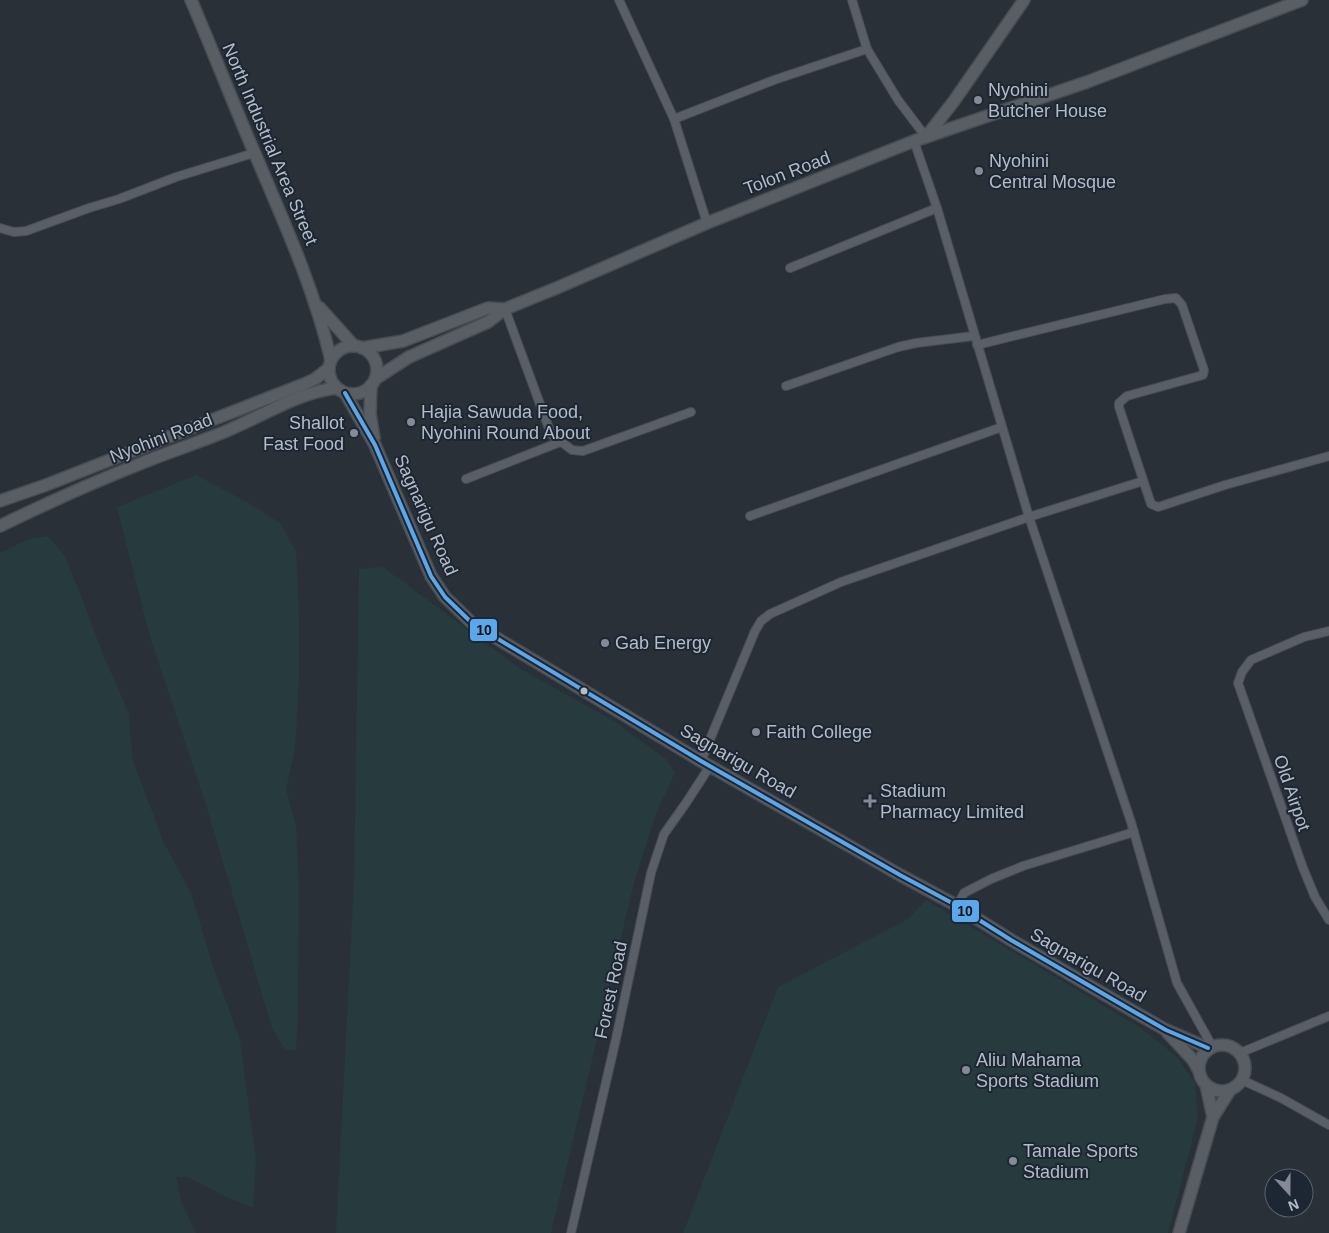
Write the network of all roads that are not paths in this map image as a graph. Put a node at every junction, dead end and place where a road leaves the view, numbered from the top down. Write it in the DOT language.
graph roads {
  1 [pos="191,0"];
  2 [pos="619,0"];
  3 [pos="852,0"];
  4 [pos="1024,0"];
  5 [pos="1302,0"];
  6 [pos="867,50"];
  7 [pos="674,119"];
  8 [pos="926,137"];
  9 [pos="914,142"];
  10 [pos="254,153"];
  11 [pos="937,208"];
  12 [pos="707,223"];
  13 [pos="0,228"];
  14 [pos="790,268"];
  15 [pos="314,302"];
  16 [pos="505,309"];
  17 [pos="974,336"];
  18 [pos="977,345"];
  19 [pos="358,347"];
  20 [pos="330,364"];
  21 [pos="373,382"];
  22 [pos="786,386"];
  23 [pos="340,390"];
  24 [pos="691,412"];
  25 [pos="1002,427"];
  26 [pos="560,442"];
  27 [pos="375,445"];
  28 [pos="1329,456"];
  29 [pos="466,479"];
  30 [pos="1143,481"];
  31 [pos="0,501"];
  32 [pos="750,516"];
  33 [pos="1029,517"];
  34 [pos="0,526"];
  35 [pos="1329,631"];
  36 [pos="705,764"];
  37 [pos="1134,832"];
  38 [pos="957,906"];
  39 [pos="1329,920"];
  40 [pos="1329,1016"];
  41 [pos="1166,1030"];
  42 [pos="1210,1047"];
  43 [pos="1240,1053"];
  44 [pos="1198,1069"];
  45 [pos="1242,1080"];
  46 [pos="1206,1085"];
  47 [pos="1230,1090"];
  48 [pos="1213,1117"];
  49 [pos="1329,1125"];
  50 [pos="571,1233"];
  51 [pos="1179,1233"];
  1 -- 10 [label="main road, North Industrial Area Street"];
  2 -- 7 [label="street"];
  3 -- 6 [label="street"];
  4 -- 8 [label="main road"];
  5 -- 8 [label="main road, Tolon Road"];
  6 -- 7 [label="street"];
  6 -- 8 [label="street"];
  7 -- 12 [label="street"];
  8 -- 9 [label="main road, Tolon Road"];
  9 -- 11 [label="street"];
  9 -- 12 [label="main road, Tolon Road"];
  10 -- 13 [label="street"];
  10 -- 15 [label="main road, North Industrial Area Street"];
  11 -- 14 [label="street"];
  11 -- 17 [label="street"];
  12 -- 16 [label="main road, Tolon Road"];
  15 -- 19 [label="main road, North Industrial Area Street"];
  15 -- 20 [label="main road, North Industrial Area Street"];
  16 -- 19 [label="main road"];
  16 -- 21 [label="main road"];
  16 -- 26 [label="street"];
  17 -- 18 [label="street"];
  17 -- 22 [label="street"];
  18 -- 25 [label="street"];
  18 -- 30 [label="street"];
  19 -- 20 [label="main road"];
  19 -- 21 [label="main road"];
  20 -- 23 [label="main road"];
  20 -- 31 [label="main road, Nyohini Road"];
  21 -- 23 [label="main road"];
  21 -- 27 [label="main road, Sagnarigu Road"];
  23 -- 27 [label="main road, Sagnarigu Road"];
  23 -- 34 [label="main road, Nyohini Road"];
  24 -- 26 [label="street"];
  25 -- 32 [label="street"];
  25 -- 33 [label="street"];
  26 -- 29 [label="street"];
  27 -- 36 [label="main road, Sagnarigu Road"];
  28 -- 30 [label="street"];
  30 -- 33 [label="street, Forest Road"];
  33 -- 36 [label="street, Forest Road"];
  33 -- 37 [label="street"];
  35 -- 39 [label="street, Old Airpot"];
  36 -- 38 [label="main road, Sagnarigu Road"];
  36 -- 50 [label="street, Forest Road"];
  37 -- 38 [label="street"];
  37 -- 42 [label="street"];
  38 -- 41 [label="main road, Sagnarigu Road"];
  40 -- 43 [label="street"];
  41 -- 42 [label="main road, Sagnarigu Road"];
  41 -- 44 [label="main road, Sagnarigu Road"];
  42 -- 43 [label="main road"];
  42 -- 44 [label="main road"];
  43 -- 45 [label="main road"];
  44 -- 46 [label="main road"];
  45 -- 47 [label="main road"];
  45 -- 49 [label="street"];
  46 -- 47 [label="main road"];
  46 -- 48 [label="main road"];
  47 -- 48 [label="main road"];
  48 -- 51 [label="main road"];
}
